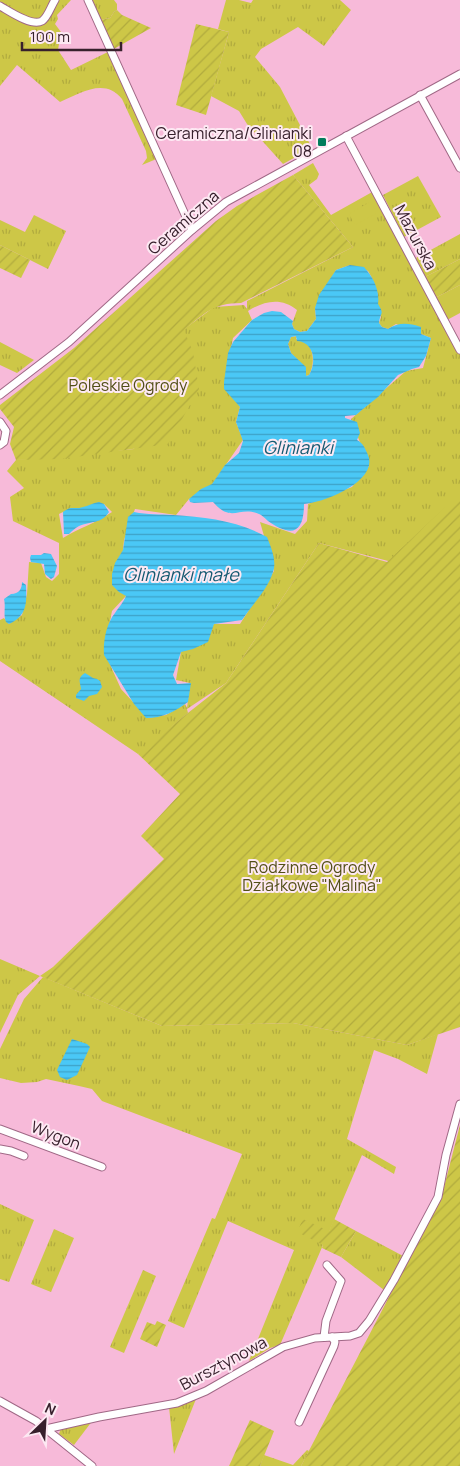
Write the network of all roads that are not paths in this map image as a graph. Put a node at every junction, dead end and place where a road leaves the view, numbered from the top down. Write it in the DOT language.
graph roads {
  1 [pos="55,0"];
  2 [pos="88,0"];
  3 [pos="0,6"];
  4 [pos="460,74"];
  5 [pos="420,95"];
  6 [pos="346,136"];
  7 [pos="460,168"];
  8 [pos="192,230"];
  9 [pos="460,350"];
  10 [pos="0,395"];
  11 [pos="0,422"];
  12 [pos="0,445"];
  13 [pos="460,1104"];
  14 [pos="0,1129"];
  15 [pos="0,1149"];
  16 [pos="24,1156"];
  17 [pos="102,1167"];
  18 [pos="327,1265"];
  19 [pos="324,1337"];
  20 [pos="332,1337"];
  21 [pos="0,1401"];
  22 [pos="299,1422"];
  23 [pos="46,1429"];
  24 [pos="92,1466"];
  1 -- 3 [label="street"];
  2 -- 8 [label="street"];
  4 -- 5 [label="street, Ceramiczna"];
  5 -- 6 [label="street, Ceramiczna"];
  5 -- 7 [label="street"];
  6 -- 8 [label="street, Ceramiczna"];
  6 -- 9 [label="street, Mazurska"];
  8 -- 10 [label="street, Ceramiczna"];
  11 -- 12 [label="street"];
  13 -- 20 [label="street, Bursztynowa"];
  14 -- 17 [label="street, Wygon"];
  15 -- 16 [label="street"];
  18 -- 19 [label="street"];
  19 -- 20 [label="street, Bursztynowa"];
  19 -- 23 [label="street, Bursztynowa"];
  20 -- 22 [label="street"];
  21 -- 23 [label="street"];
  23 -- 24 [label="street"];
}
